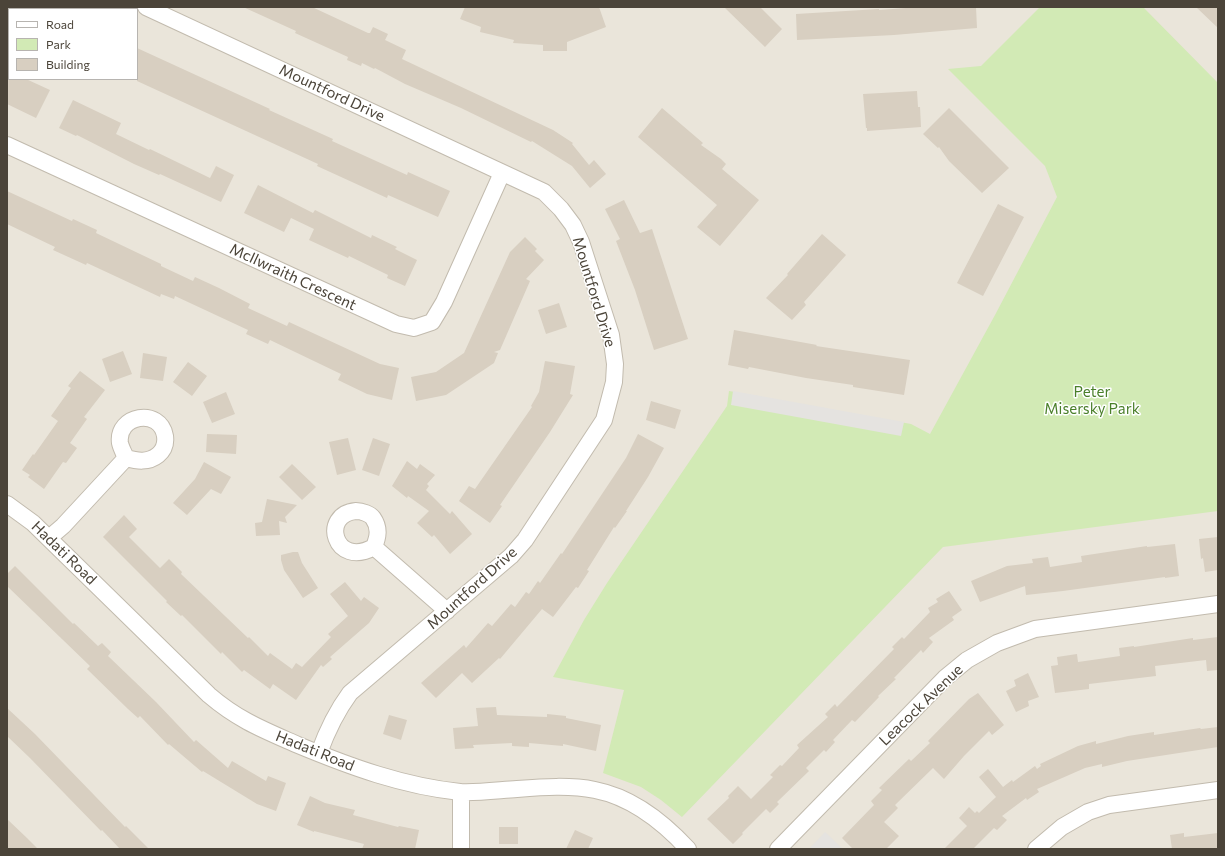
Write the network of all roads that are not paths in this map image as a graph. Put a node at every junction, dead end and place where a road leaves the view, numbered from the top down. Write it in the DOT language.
graph roads {
  1 [pos="146,7"];
  2 [pos="7,145"];
  3 [pos="502,173"];
  4 [pos="126,458"];
  5 [pos="7,504"];
  6 [pos="49,538"];
  7 [pos="374,547"];
  8 [pos="1218,604"];
  9 [pos="447,611"];
  10 [pos="318,753"];
  11 [pos="1218,790"];
  12 [pos="461,792"];
  13 [pos="461,849"];
  14 [pos="688,849"];
  15 [pos="778,849"];
  16 [pos="1036,849"];
  1 -- 3 [label="street, Mountford Drive"];
  2 -- 3 [label="street, McIlwraith Crescent"];
  3 -- 9 [label="street, Mountford Drive"];
  4 -- 6 [label="street"];
  5 -- 6 [label="street, Hadati Road"];
  6 -- 10 [label="street, Hadati Road"];
  7 -- 9 [label="street"];
  8 -- 15 [label="street, Leacock Avenue"];
  9 -- 10 [label="street, Mountford Drive"];
  10 -- 12 [label="street, Hadati Road"];
  11 -- 16 [label="street"];
  12 -- 13 [label="street"];
  12 -- 14 [label="street, Hadati Road"];
}
